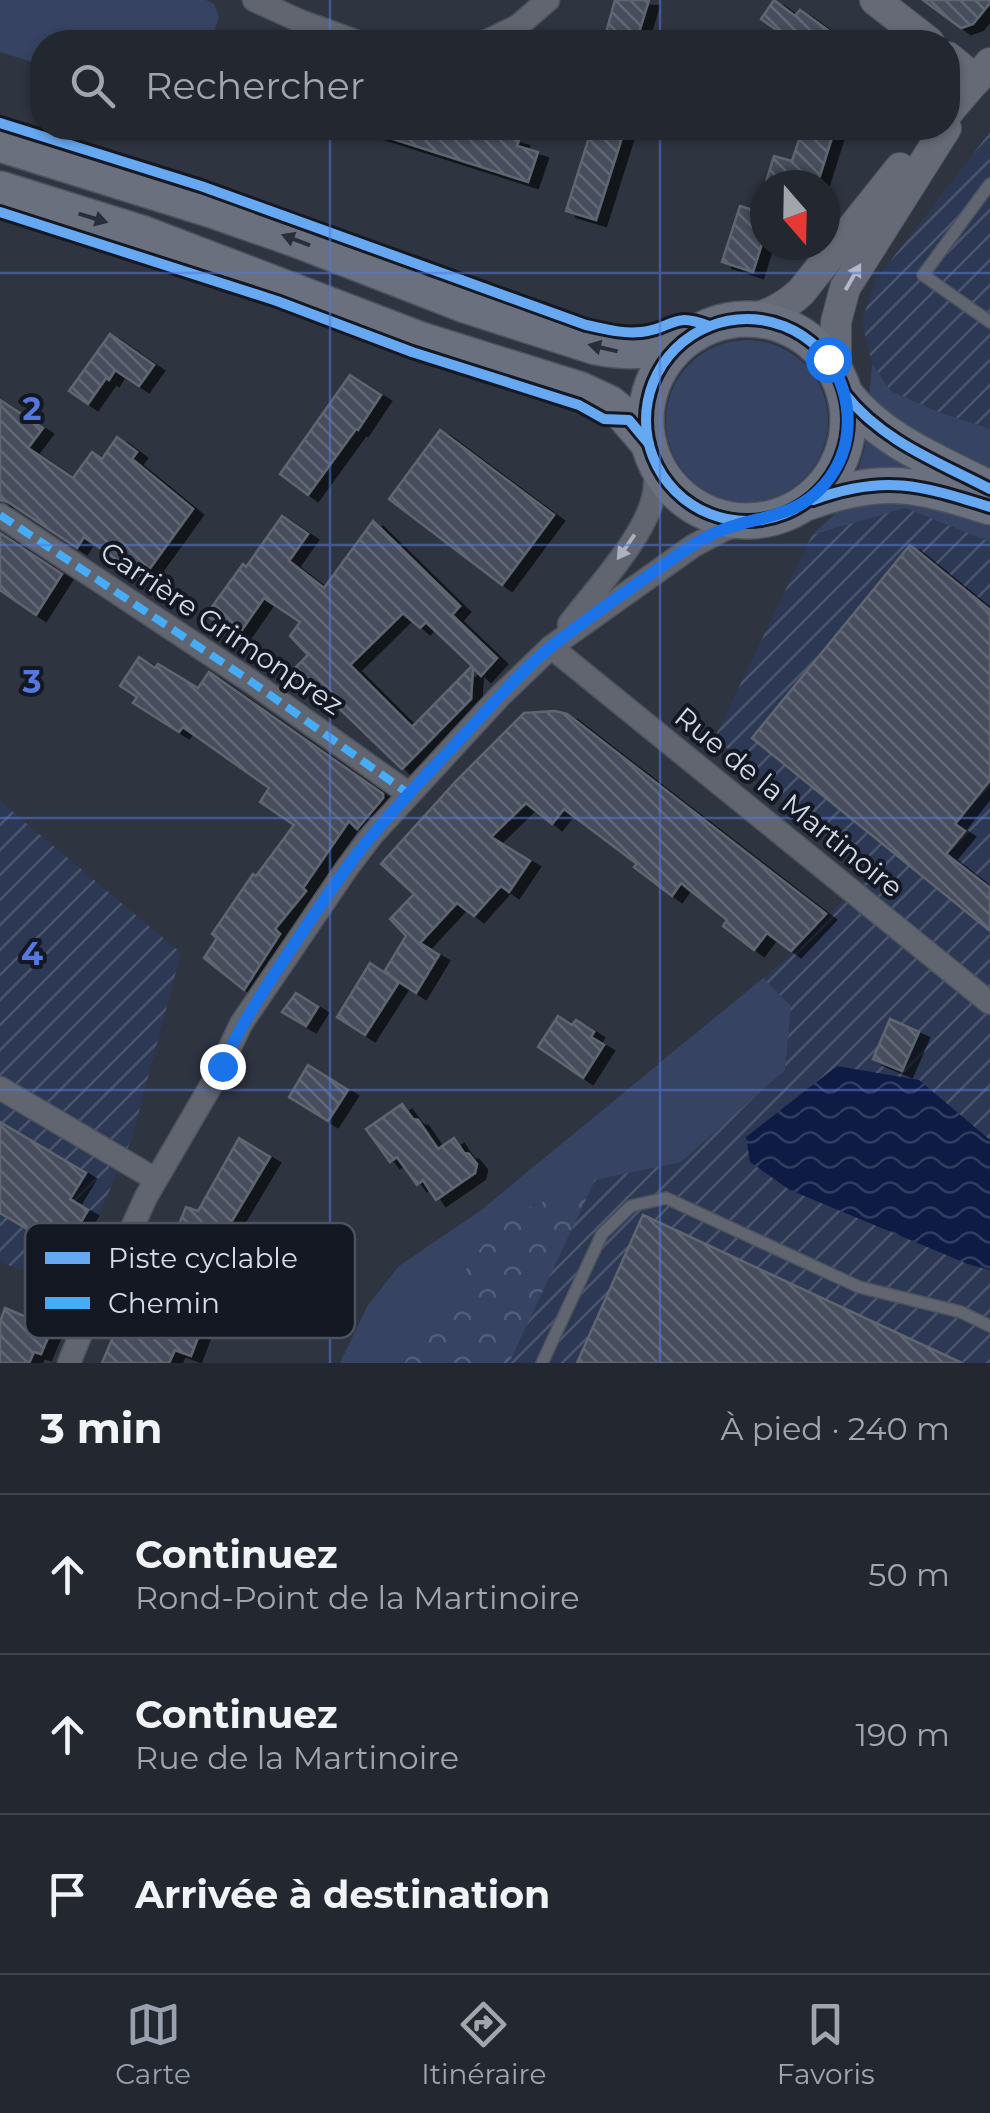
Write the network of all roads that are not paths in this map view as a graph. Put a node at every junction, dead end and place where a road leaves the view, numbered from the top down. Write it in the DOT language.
graph roads {
  1 [pos="254,0"];
  2 [pos="548,0"];
  3 [pos="874,0"];
  4 [pos="325,30"];
  5 [pos="510,30"];
  6 [pos="913,30"];
  7 [pos="983,71"];
  8 [pos="960,98"];
  9 [pos="960,106"];
  10 [pos="924,140"];
  11 [pos="938,140"];
  12 [pos="0,144"];
  13 [pos="990,184"];
  14 [pos="0,189"];
  15 [pos="752,319"];
  16 [pos="990,322"];
  17 [pos="696,333"];
  18 [pos="840,382"];
  19 [pos="651,451"];
  20 [pos="990,489"];
  21 [pos="804,504"];
  22 [pos="990,508"];
  23 [pos="0,515"];
  24 [pos="760,520"];
  25 [pos="551,647"];
  26 [pos="409,794"];
  27 [pos="990,1002"];
  28 [pos="0,1088"];
  29 [pos="156,1179"];
  30 [pos="136,1223"];
  31 [pos="990,1326"];
  32 [pos="80,1338"];
  33 [pos="70,1363"];
  34 [pos="542,1363"];
  1 -- 4 [label="street"];
  2 -- 5 [label="street"];
  3 -- 6 [label="street"];
  7 -- 8 [label="street"];
  7 -- 9 [label="street"];
  10 -- 15 [label="street"];
  18 -- 11 [label="street, one-way"];
  17 -- 12 [label="main road, one-way"];
  13 -- 16 [label="lane"];
  14 -- 19 [label="main road, one-way"];
  15 -- 17 [label="main road"];
  15 -- 18 [label="main road"];
  17 -- 19 [label="main road"];
  18 -- 20 [label="main road"];
  18 -- 21 [label="main road"];
  19 -- 24 [label="main road"];
  19 -- 25 [label="street, one-way"];
  21 -- 22 [label="main road"];
  21 -- 24 [label="main road"];
  23 -- 26 [label="street, Carrière Grimonprez"];
  24 -- 25 [label="street"];
  25 -- 26 [label="street"];
  25 -- 27 [label="street, Rue de la Martinoire"];
  26 -- 29 [label="street"];
  28 -- 29 [label="street"];
  29 -- 30 [label="street"];
  31 -- 34 [label="lane"];
  32 -- 33 [label="street"];
}
